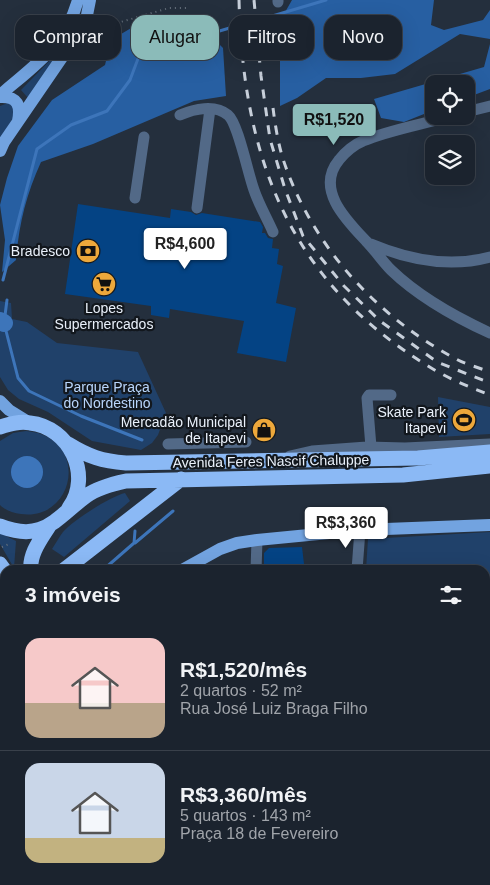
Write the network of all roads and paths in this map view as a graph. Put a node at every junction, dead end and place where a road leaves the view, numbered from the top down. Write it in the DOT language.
graph roads {
  1 [pos="78,0"];
  2 [pos="90,0"];
  3 [pos="187,8"];
  4 [pos="87,15"];
  5 [pos="121,22"];
  6 [pos="61,60"];
  7 [pos="0,96"];
  8 [pos="490,106"];
  9 [pos="210,109"];
  10 [pos="475,110"];
  11 [pos="180,115"];
  12 [pos="425,123"];
  13 [pos="18,124"];
  14 [pos="144,138"];
  15 [pos="0,151"];
  16 [pos="135,198"];
  17 [pos="196,208"];
  18 [pos="273,232"];
  19 [pos="367,242"];
  20 [pos="490,257"];
  21 [pos="490,333"];
  22 [pos="391,394"];
  23 [pos="0,402"];
  24 [pos="30,422"];
  25 [pos="0,428"];
  26 [pos="246,442"];
  27 [pos="68,444"];
  28 [pos="168,444"];
  29 [pos="490,444"];
  30 [pos="371,447"];
  31 [pos="490,452"];
  32 [pos="275,459"];
  33 [pos="490,466"];
  34 [pos="180,479"];
  35 [pos="63,516"];
  36 [pos="490,525"];
  37 [pos="0,526"];
  38 [pos="49,526"];
  39 [pos="360,530"];
  40 [pos="257,540"];
  41 [pos="30,565"];
  42 [pos="70,565"];
  43 [pos="191,565"];
  44 [pos="256,565"];
  45 [pos="358,565"];
  1 -- 7 [label="main road"];
  2 -- 4 [label="main road"];
  3 -- 5 [label="path"];
  6 -- 13 [label="main road"];
  7 -- 13 [label="main road"];
  8 -- 10 [label="street"];
  9 -- 11 [label="street"];
  9 -- 17 [label="street"];
  9 -- 18 [label="street"];
  12 -- 19 [label="street"];
  13 -- 15 [label="main road"];
  14 -- 16 [label="street"];
  19 -- 20 [label="street"];
  19 -- 21 [label="street"];
  22 -- 30 [label="street"];
  23 -- 24 [label="main road"];
  24 -- 25 [label="highway"];
  24 -- 27 [label="highway, Avenida Feres Nascif Chaluppe"];
  26 -- 28 [label="street"];
  27 -- 32 [label="highway, Avenida Feres Nascif Chaluppe"];
  27 -- 35 [label="highway"];
  29 -- 30 [label="street"];
  30 -- 32 [label="street"];
  31 -- 32 [label="highway, Avenida Feres Nascif Chaluppe"];
  33 -- 34 [label="highway, Avenida Feres Nascif Chaluppe"];
  34 -- 35 [label="highway, Avenida Feres Nascif Chaluppe"];
  34 -- 42 [label="highway"];
  35 -- 38 [label="highway, Avenida Feres Nascif Chaluppe"];
  36 -- 39 [label="main road"];
  37 -- 38 [label="highway"];
  38 -- 41 [label="highway"];
  39 -- 40 [label="main road"];
  39 -- 45 [label="street"];
  40 -- 43 [label="main road"];
  40 -- 44 [label="street"];
}
